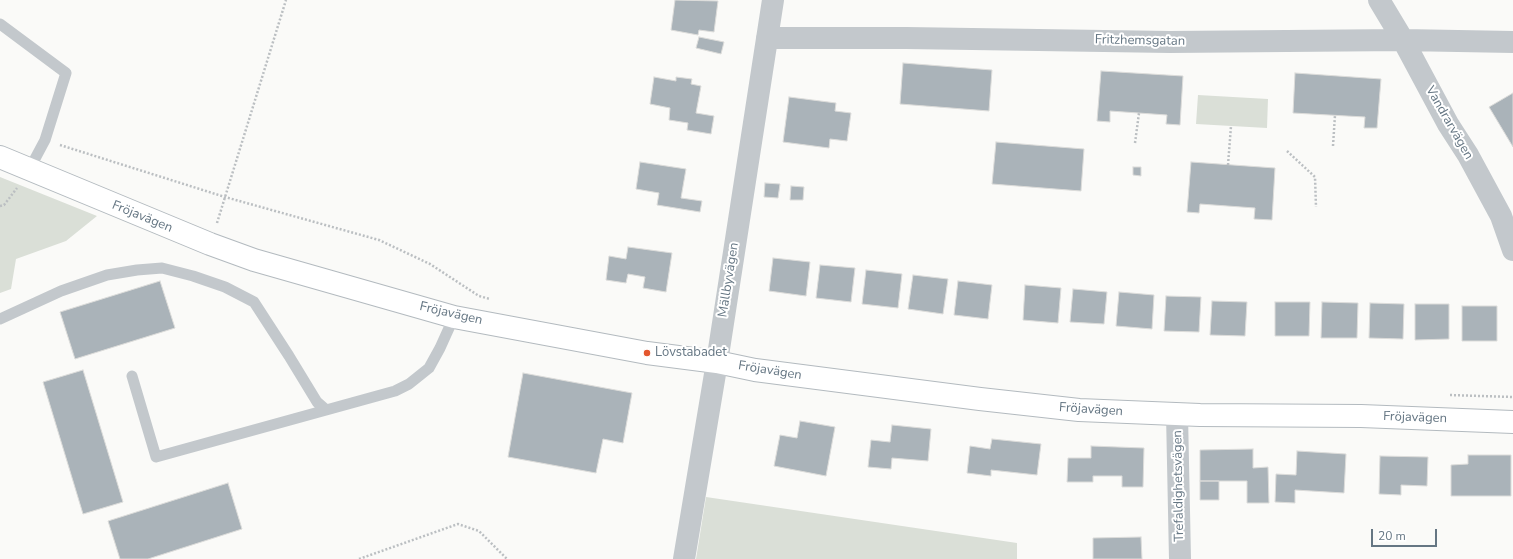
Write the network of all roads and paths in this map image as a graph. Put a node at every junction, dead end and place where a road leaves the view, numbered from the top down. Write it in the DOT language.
graph roads {
  1 [pos="286,0"];
  2 [pos="773,0"];
  3 [pos="1379,0"];
  4 [pos="0,24"];
  5 [pos="767,38"];
  6 [pos="1403,40"];
  7 [pos="1513,42"];
  8 [pos="1139,113"];
  9 [pos="1335,115"];
  10 [pos="1231,126"];
  11 [pos="45,140"];
  12 [pos="1135,143"];
  13 [pos="1333,146"];
  14 [pos="1287,151"];
  15 [pos="0,157"];
  16 [pos="1228,165"];
  17 [pos="29,170"];
  18 [pos="225,197"];
  19 [pos="1316,206"];
  20 [pos="210,244"];
  21 [pos="1513,250"];
  22 [pos="491,300"];
  23 [pos="454,317"];
  24 [pos="0,319"];
  25 [pos="717,362"];
  26 [pos="132,376"];
  27 [pos="1448,396"];
  28 [pos="1513,397"];
  29 [pos="325,409"];
  30 [pos="1177,414"];
  31 [pos="1513,422"];
  32 [pos="359,559"];
  33 [pos="507,559"];
  34 [pos="684,559"];
  35 [pos="1180,559"];
  1 -- 18 [label="path"];
  2 -- 5 [label="street, Mällbyvägen"];
  3 -- 6 [label="street, Vandrarvägen"];
  4 -- 11 [label="lane"];
  5 -- 6 [label="street, Fritzhemsgatan"];
  5 -- 25 [label="street, Mällbyvägen"];
  6 -- 7 [label="street, Fritzhemsgatan"];
  6 -- 21 [label="street, Vandrarvägen"];
  8 -- 12 [label="path"];
  9 -- 13 [label="path"];
  10 -- 16 [label="path"];
  11 -- 17 [label="lane"];
  11 -- 18 [label="path"];
  14 -- 19 [label="path"];
  15 -- 17 [label="street, Fröjavägen"];
  17 -- 20 [label="street, Fröjavägen"];
  18 -- 20 [label="path"];
  18 -- 22 [label="path"];
  20 -- 23 [label="street, Fröjavägen"];
  23 -- 25 [label="street, Fröjavägen"];
  23 -- 29 [label="lane"];
  24 -- 29 [label="lane"];
  25 -- 30 [label="street, Fröjavägen"];
  25 -- 34 [label="street, Mällbyvägen"];
  26 -- 29 [label="lane"];
  27 -- 28 [label="path"];
  30 -- 31 [label="street, Fröjavägen"];
  30 -- 35 [label="street, Trefaldighetsvägen"];
  32 -- 33 [label="path"];
}
